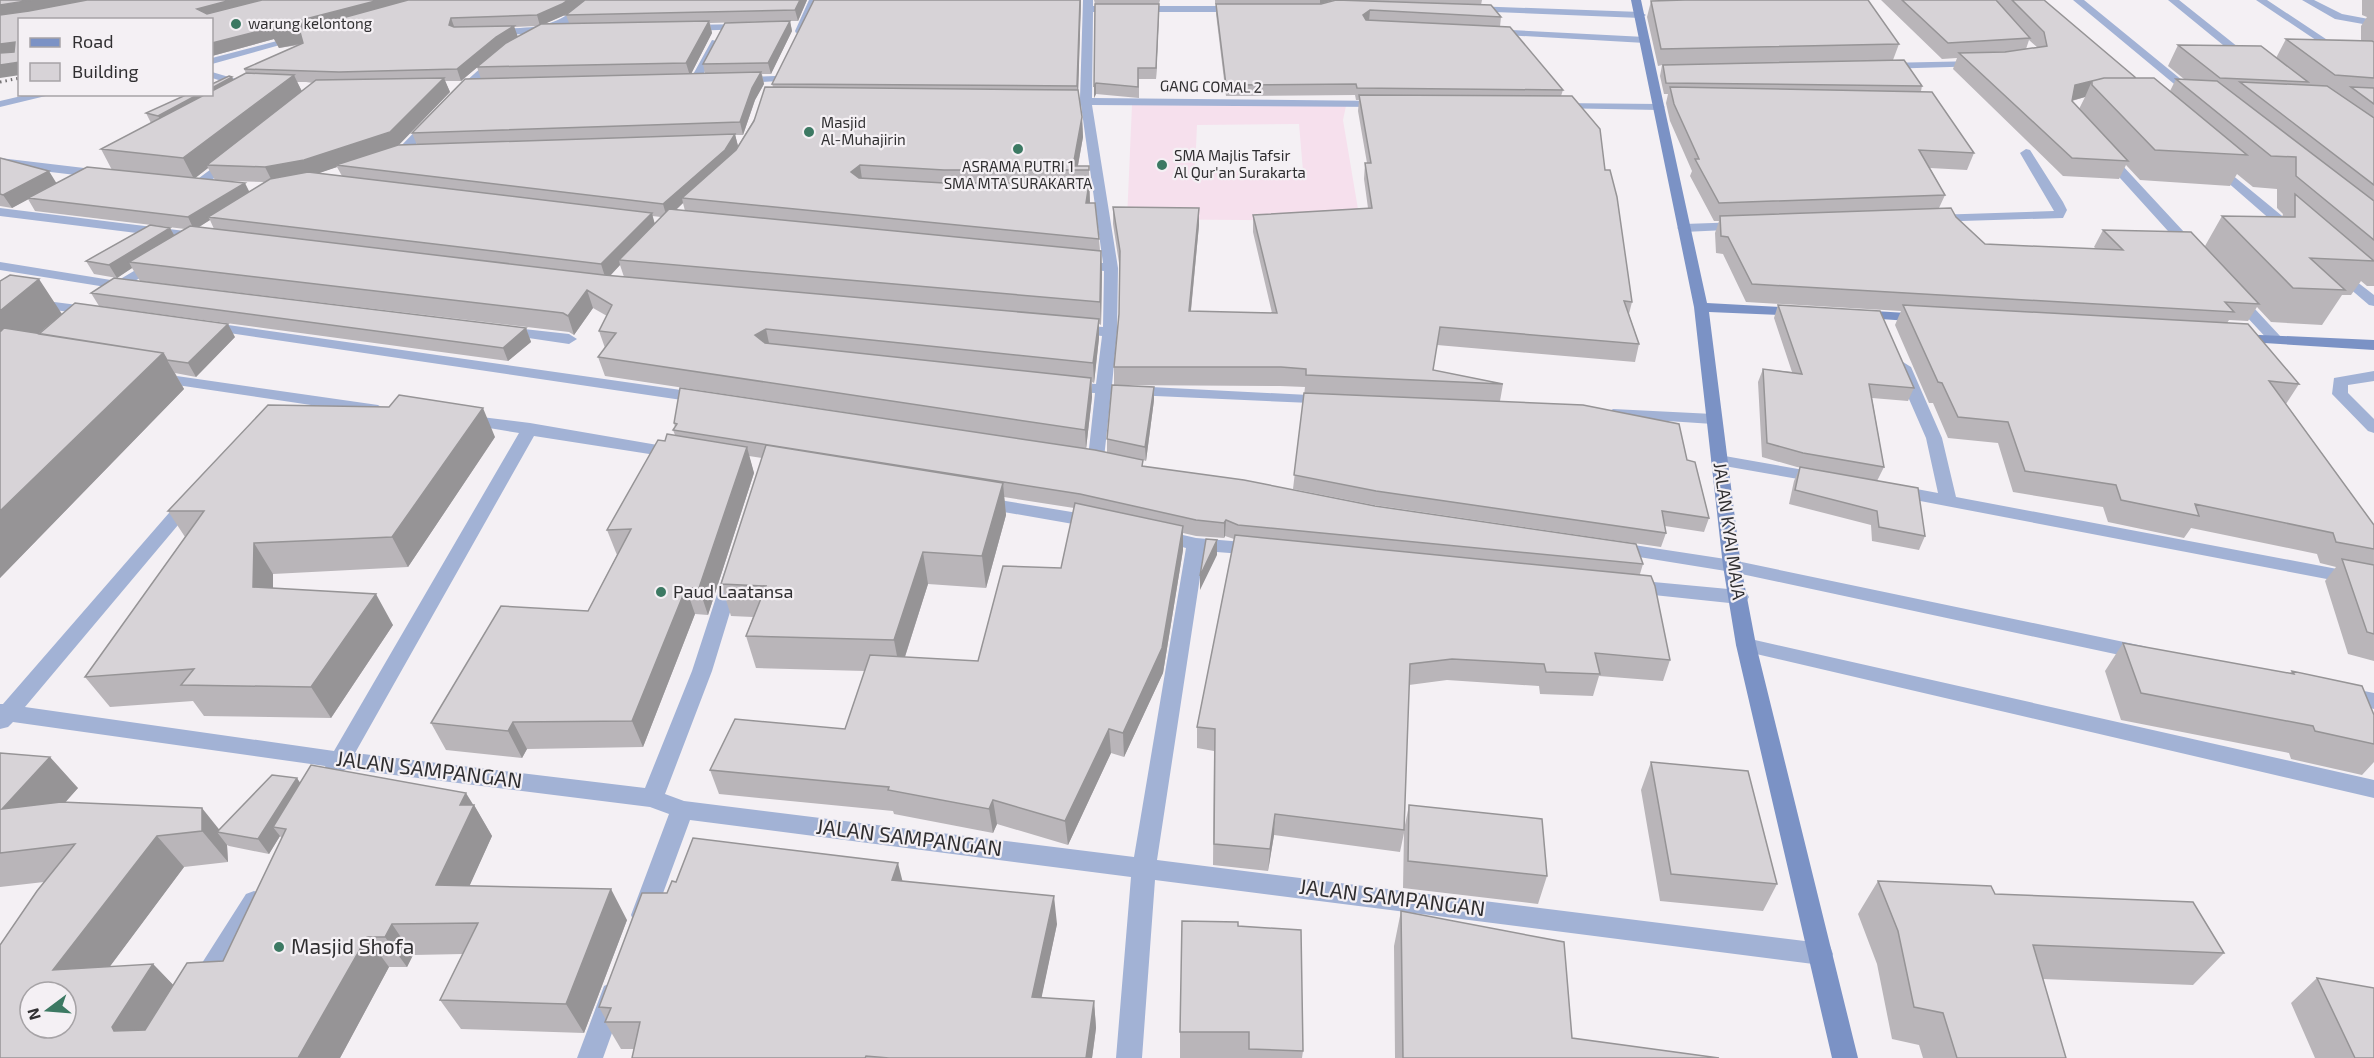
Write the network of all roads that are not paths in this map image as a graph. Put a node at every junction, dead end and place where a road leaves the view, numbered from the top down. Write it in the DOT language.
graph roads {
  1 [pos="595,0"];
  2 [pos="814,0"];
  3 [pos="2078,0"];
  4 [pos="2173,0"];
  5 [pos="2261,0"];
  6 [pos="2307,0"];
  7 [pos="1088,4"];
  8 [pos="1640,5"];
  9 [pos="1250,9"];
  10 [pos="1466,9"];
  11 [pos="2374,23"];
  12 [pos="723,27"];
  13 [pos="757,27"];
  14 [pos="676,28"];
  15 [pos="545,30"];
  16 [pos="569,30"];
  17 [pos="1481,31"];
  18 [pos="481,32"];
  19 [pos="312,35"];
  20 [pos="1645,40"];
  21 [pos="792,48"];
  22 [pos="213,60"];
  23 [pos="1986,63"];
  24 [pos="1866,66"];
  25 [pos="2256,66"];
  26 [pos="213,75"];
  27 [pos="2374,76"];
  28 [pos="695,80"];
  29 [pos="729,80"];
  30 [pos="465,86"];
  31 [pos="488,86"];
  32 [pos="442,87"];
  33 [pos="767,94"];
  34 [pos="39,96"];
  35 [pos="232,98"];
  36 [pos="1038,101"];
  37 [pos="1086,101"];
  38 [pos="1662,102"];
  39 [pos="0,104"];
  40 [pos="1396,104"];
  41 [pos="2185,104"];
  42 [pos="1546,106"];
  43 [pos="2094,142"];
  44 [pos="243,148"];
  45 [pos="426,151"];
  46 [pos="402,152"];
  47 [pos="2026,153"];
  48 [pos="2206,156"];
  49 [pos="380,160"];
  50 [pos="0,162"];
  51 [pos="109,169"];
  52 [pos="88,173"];
  53 [pos="69,183"];
  54 [pos="215,187"];
  55 [pos="32,203"];
  56 [pos="7,213"];
  57 [pos="1923,220"];
  58 [pos="1756,226"];
  59 [pos="1684,228"];
  60 [pos="202,233"];
  61 [pos="221,239"];
  62 [pos="2303,241"];
  63 [pos="1063,263"];
  64 [pos="2205,263"];
  65 [pos="2330,264"];
  66 [pos="0,266"];
  67 [pos="1111,268"];
  68 [pos="120,285"];
  69 [pos="144,288"];
  70 [pos="2228,289"];
  71 [pos="0,299"];
  72 [pos="2374,302"];
  73 [pos="1701,307"];
  74 [pos="80,309"];
  75 [pos="1814,312"];
  76 [pos="115,314"];
  77 [pos="1848,314"];
  78 [pos="1881,315"];
  79 [pos="1941,319"];
  80 [pos="64,323"];
  81 [pos="185,323"];
  82 [pos="1063,327"];
  83 [pos="486,329"];
  84 [pos="1110,332"];
  85 [pos="1890,336"];
  86 [pos="2228,337"];
  87 [pos="569,339"];
  88 [pos="2276,340"];
  89 [pos="2374,345"];
  90 [pos="1899,356"];
  91 [pos="140,375"];
  92 [pos="2374,376"];
  93 [pos="1047,385"];
  94 [pos="1105,391"];
  95 [pos="278,397"];
  96 [pos="717,400"];
  97 [pos="1343,402"];
  98 [pos="393,411"];
  99 [pos="1594,413"];
  100 [pos="262,415"];
  101 [pos="450,418"];
  102 [pos="1713,419"];
  103 [pos="530,428"];
  104 [pos="2374,428"];
  105 [pos="695,456"];
  106 [pos="1096,458"];
  107 [pos="1719,460"];
  108 [pos="1833,480"];
  109 [pos="201,488"];
  110 [pos="1879,488"];
  111 [pos="961,499"];
  112 [pos="1948,501"];
  113 [pos="1109,525"];
  114 [pos="1141,532"];
  115 [pos="1196,544"];
  116 [pos="1592,545"];
  117 [pos="1275,551"];
  118 [pos="737,558"];
  119 [pos="1732,566"];
  120 [pos="2374,582"];
  121 [pos="1620,585"];
  122 [pos="1739,597"];
  123 [pos="1746,645"];
  124 [pos="2164,657"];
  125 [pos="2327,692"];
  126 [pos="2374,701"];
  127 [pos="3,716"];
  128 [pos="341,760"];
  129 [pos="2374,789"];
  130 [pos="322,790"];
  131 [pos="652,798"];
  132 [pos="682,810"];
  133 [pos="1144,866"];
  134 [pos="267,879"];
  135 [pos="634,939"];
  136 [pos="1821,954"];
  137 [pos="622,972"];
  138 [pos="194,998"];
  139 [pos="590,1058"];
  140 [pos="1129,1058"];
  141 [pos="1845,1058"];
  1 -- 15 [label="street"];
  2 -- 21 [label="street"];
  3 -- 41 [label="street"];
  4 -- 25 [label="street"];
  5 -- 27 [label="street"];
  6 -- 11 [label="street"];
  7 -- 9 [label="street"];
  7 -- 37 [label="street"];
  8 -- 10 [label="street"];
  8 -- 20 [label="main road, JALAN KYAI MAJA"];
  12 -- 13 [label="street"];
  12 -- 14 [label="street"];
  12 -- 28 [label="street"];
  15 -- 16 [label="street"];
  15 -- 18 [label="street"];
  15 -- 30 [label="street"];
  17 -- 20 [label="street"];
  19 -- 22 [label="street"];
  20 -- 38 [label="main road, JALAN KYAI MAJA"];
  23 -- 24 [label="street"];
  26 -- 35 [label="street"];
  29 -- 33 [label="street"];
  30 -- 31 [label="street"];
  30 -- 32 [label="street"];
  30 -- 46 [label="street"];
  34 -- 39 [label="street"];
  36 -- 37 [label="street, GANG COMAL 2"];
  37 -- 40 [label="street, GANG COMAL 2"];
  37 -- 67 [label="street"];
  38 -- 42 [label="street"];
  38 -- 59 [label="main road, JALAN KYAI MAJA"];
  43 -- 64 [label="street"];
  44 -- 54 [label="street"];
  45 -- 46 [label="street"];
  46 -- 49 [label="street"];
  47 -- 57 [label="street"];
  48 -- 62 [label="street"];
  50 -- 52 [label="street"];
  51 -- 52 [label="street"];
  52 -- 53 [label="street"];
  55 -- 56 [label="street"];
  56 -- 60 [label="street"];
  58 -- 59 [label="street"];
  59 -- 73 [label="main road, JALAN KYAI MAJA"];
  60 -- 61 [label="street"];
  60 -- 68 [label="street"];
  63 -- 67 [label="street"];
  65 -- 72 [label="street"];
  66 -- 68 [label="street"];
  67 -- 84 [label="street"];
  68 -- 69 [label="street"];
  68 -- 74 [label="street"];
  70 -- 88 [label="street"];
  71 -- 74 [label="street"];
  73 -- 75 [label="main road"];
  73 -- 102 [label="main road, JALAN KYAI MAJA"];
  74 -- 76 [label="street"];
  74 -- 80 [label="street"];
  77 -- 78 [label="main road"];
  78 -- 79 [label="main road"];
  78 -- 85 [label="street"];
  81 -- 96 [label="street"];
  82 -- 84 [label="street"];
  83 -- 87 [label="street"];
  84 -- 94 [label="street"];
  86 -- 88 [label="main road"];
  88 -- 89 [label="main road"];
  90 -- 112 [label="street"];
  91 -- 95 [label="street"];
  92 -- 104 [label="street"];
  93 -- 94 [label="street"];
  94 -- 97 [label="street"];
  94 -- 106 [label="street"];
  95 -- 98 [label="street"];
  95 -- 100 [label="street"];
  99 -- 102 [label="street"];
  101 -- 103 [label="street"];
  102 -- 107 [label="main road, JALAN KYAI MAJA"];
  103 -- 105 [label="street"];
  103 -- 128 [label="street"];
  107 -- 108 [label="street"];
  107 -- 119 [label="main road, JALAN KYAI MAJA"];
  109 -- 127 [label="street"];
  110 -- 112 [label="street"];
  111 -- 113 [label="street"];
  112 -- 120 [label="street"];
  114 -- 115 [label="street"];
  115 -- 117 [label="street"];
  115 -- 133 [label="street"];
  116 -- 119 [label="street"];
  118 -- 131 [label="street"];
  119 -- 122 [label="main road, JALAN KYAI MAJA"];
  119 -- 124 [label="street"];
  121 -- 122 [label="street"];
  122 -- 123 [label="main road, JALAN KYAI MAJA"];
  123 -- 129 [label="street"];
  123 -- 136 [label="main road, JALAN KYAI MAJA"];
  125 -- 126 [label="street"];
  127 -- 128 [label="street, JALAN SAMPANGAN"];
  128 -- 130 [label="street"];
  128 -- 131 [label="street, JALAN SAMPANGAN"];
  131 -- 132 [label="street, JALAN SAMPANGAN"];
  132 -- 133 [label="street, JALAN SAMPANGAN"];
  132 -- 135 [label="street"];
  133 -- 136 [label="street, JALAN SAMPANGAN"];
  133 -- 140 [label="street"];
  134 -- 138 [label="street"];
  136 -- 141 [label="main road, JALAN KYAI MAJA"];
  137 -- 139 [label="street"];
}
